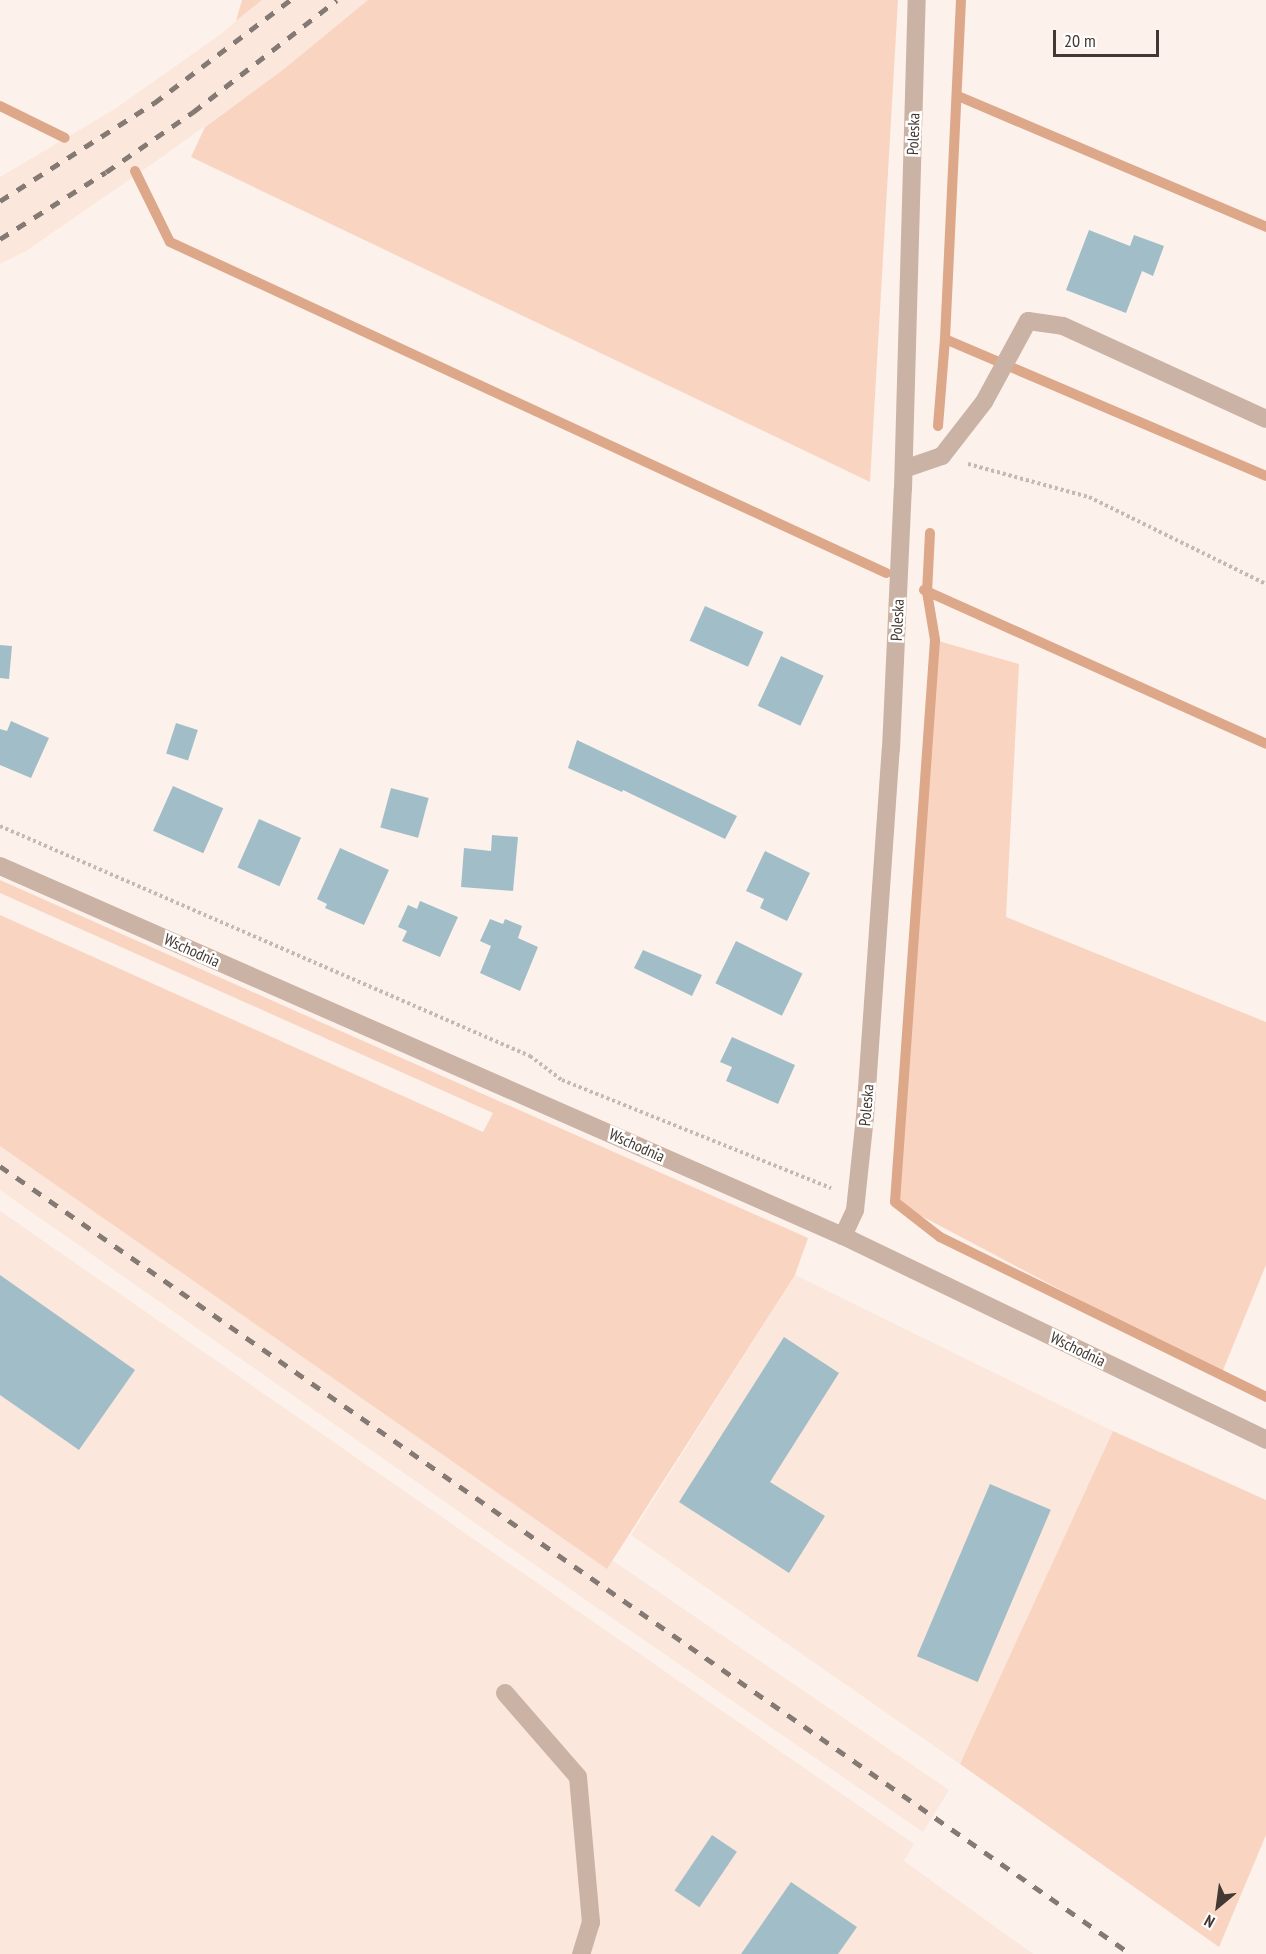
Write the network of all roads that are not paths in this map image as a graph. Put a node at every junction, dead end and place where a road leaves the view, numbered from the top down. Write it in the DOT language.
graph roads {
  1 [pos="917,0"];
  2 [pos="1266,419"];
  3 [pos="904,469"];
  4 [pos="0,866"];
  5 [pos="843,1236"];
  6 [pos="1266,1440"];
  7 [pos="506,1693"];
  8 [pos="580,1954"];
  1 -- 3 [label="street, Poleska"];
  2 -- 3 [label="street"];
  3 -- 5 [label="street, Poleska"];
  4 -- 5 [label="street, Wschodnia"];
  5 -- 6 [label="street, Wschodnia"];
  7 -- 8 [label="street"];
}
